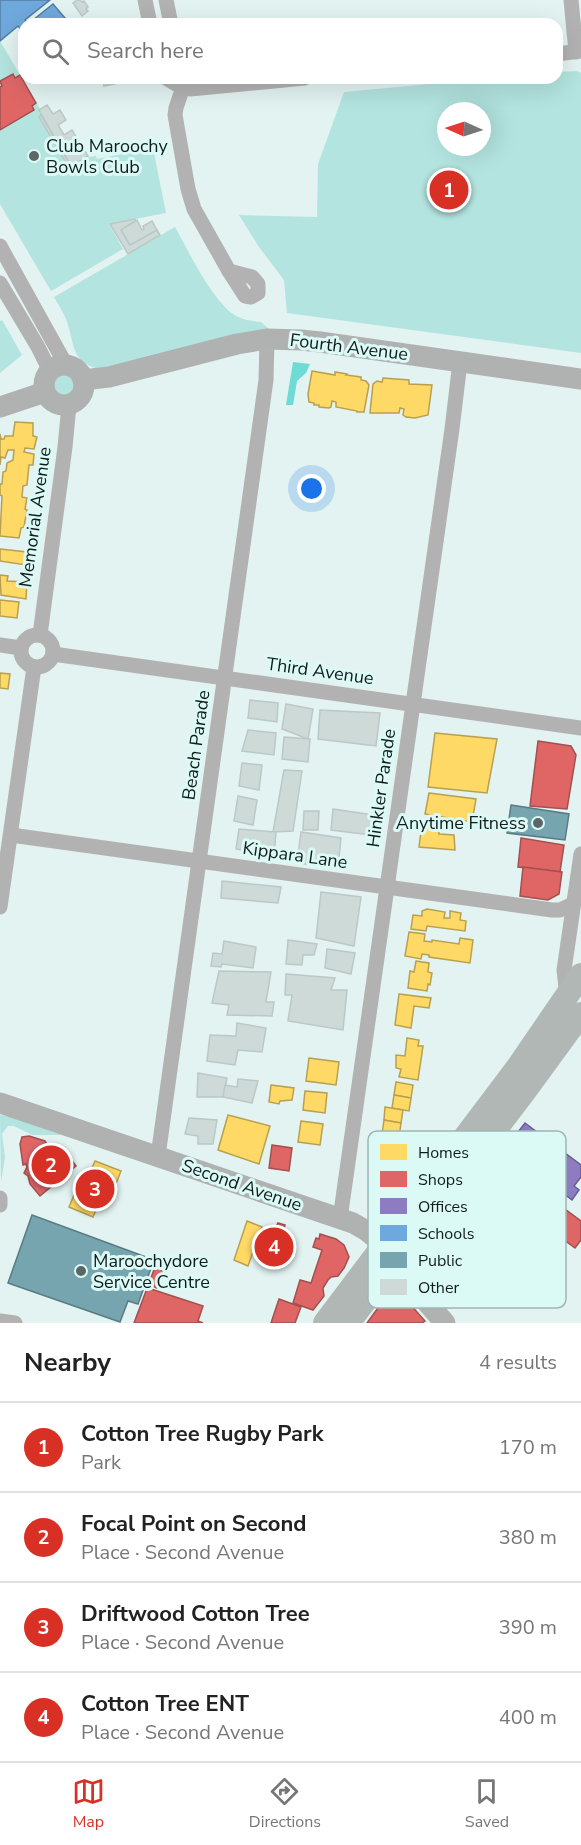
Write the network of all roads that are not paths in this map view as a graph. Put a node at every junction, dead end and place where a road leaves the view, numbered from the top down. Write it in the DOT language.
graph roads {
  1 [pos="146,0"];
  2 [pos="166,0"];
  3 [pos="571,0"];
  4 [pos="149,18"];
  5 [pos="170,18"];
  6 [pos="579,52"];
  7 [pos="563,53"];
  8 [pos="182,84"];
  9 [pos="185,84"];
  10 [pos="240,84"];
  11 [pos="0,246"];
  12 [pos="229,271"];
  13 [pos="0,283"];
  14 [pos="267,339"];
  15 [pos="459,362"];
  16 [pos="58,368"];
  17 [pos="581,379"];
  18 [pos="83,380"];
  19 [pos="45,392"];
  20 [pos="69,405"];
  21 [pos="0,406"];
  22 [pos="40,635"];
  23 [pos="0,645"];
  24 [pos="21,648"];
  25 [pos="53,654"];
  26 [pos="34,667"];
  27 [pos="225,678"];
  28 [pos="413,703"];
  29 [pos="581,728"];
  30 [pos="11,835"];
  31 [pos="581,855"];
  32 [pos="199,861"];
  33 [pos="387,887"];
  34 [pos="573,904"];
  35 [pos="0,907"];
  36 [pos="581,975"];
  37 [pos="574,1006"];
  38 [pos="0,1103"];
  39 [pos="473,1131"];
  40 [pos="158,1156"];
  41 [pos="0,1198"];
  42 [pos="0,1205"];
  43 [pos="340,1219"];
  44 [pos="368,1235"];
  45 [pos="368,1277"];
  46 [pos="368,1289"];
  47 [pos="432,1308"];
  48 [pos="0,1321"];
  49 [pos="15,1323"];
  50 [pos="325,1323"];
  51 [pos="348,1323"];
  52 [pos="445,1323"];
  1 -- 4 [label="street"];
  2 -- 5 [label="street"];
  3 -- 6 [label="street"];
  6 -- 7 [label="street"];
  8 -- 12 [label="street"];
  9 -- 10 [label="street"];
  11 -- 16 [label="street"];
  13 -- 16 [label="street"];
  14 -- 15 [label="street, Fourth Avenue"];
  14 -- 18 [label="street, Fourth Avenue"];
  14 -- 27 [label="street, Beach Parade"];
  15 -- 17 [label="street, Fourth Avenue"];
  15 -- 28 [label="street, Hinkler Parade"];
  16 -- 18 [label="street"];
  16 -- 19 [label="street"];
  18 -- 20 [label="street"];
  19 -- 20 [label="street"];
  19 -- 21 [label="street"];
  20 -- 22 [label="street, Memorial Avenue"];
  22 -- 24 [label="street"];
  22 -- 25 [label="street"];
  23 -- 24 [label="street"];
  24 -- 26 [label="street"];
  25 -- 26 [label="street"];
  25 -- 27 [label="street, Third Avenue"];
  26 -- 30 [label="street"];
  27 -- 28 [label="street, Third Avenue"];
  27 -- 32 [label="street, Beach Parade"];
  28 -- 29 [label="street, Third Avenue"];
  28 -- 33 [label="street, Hinkler Parade"];
  30 -- 32 [label="street, Kippara Lane"];
  30 -- 35 [label="street"];
  31 -- 34 [label="street"];
  32 -- 33 [label="street, Kippara Lane"];
  32 -- 40 [label="street, Beach Parade"];
  33 -- 34 [label="street, Kippara Lane"];
  33 -- 43 [label="street, Hinkler Parade"];
  34 -- 37 [label="street"];
  36 -- 37 [label="main road"];
  37 -- 39 [label="main road"];
  38 -- 40 [label="street, Second Avenue"];
  40 -- 43 [label="street, Second Avenue"];
  41 -- 42 [label="street"];
  43 -- 44 [label="street, Second Avenue"];
  45 -- 50 [label="main road"];
  46 -- 51 [label="main road"];
  47 -- 52 [label="street, Second Avenue"];
  48 -- 49 [label="street"];
}
